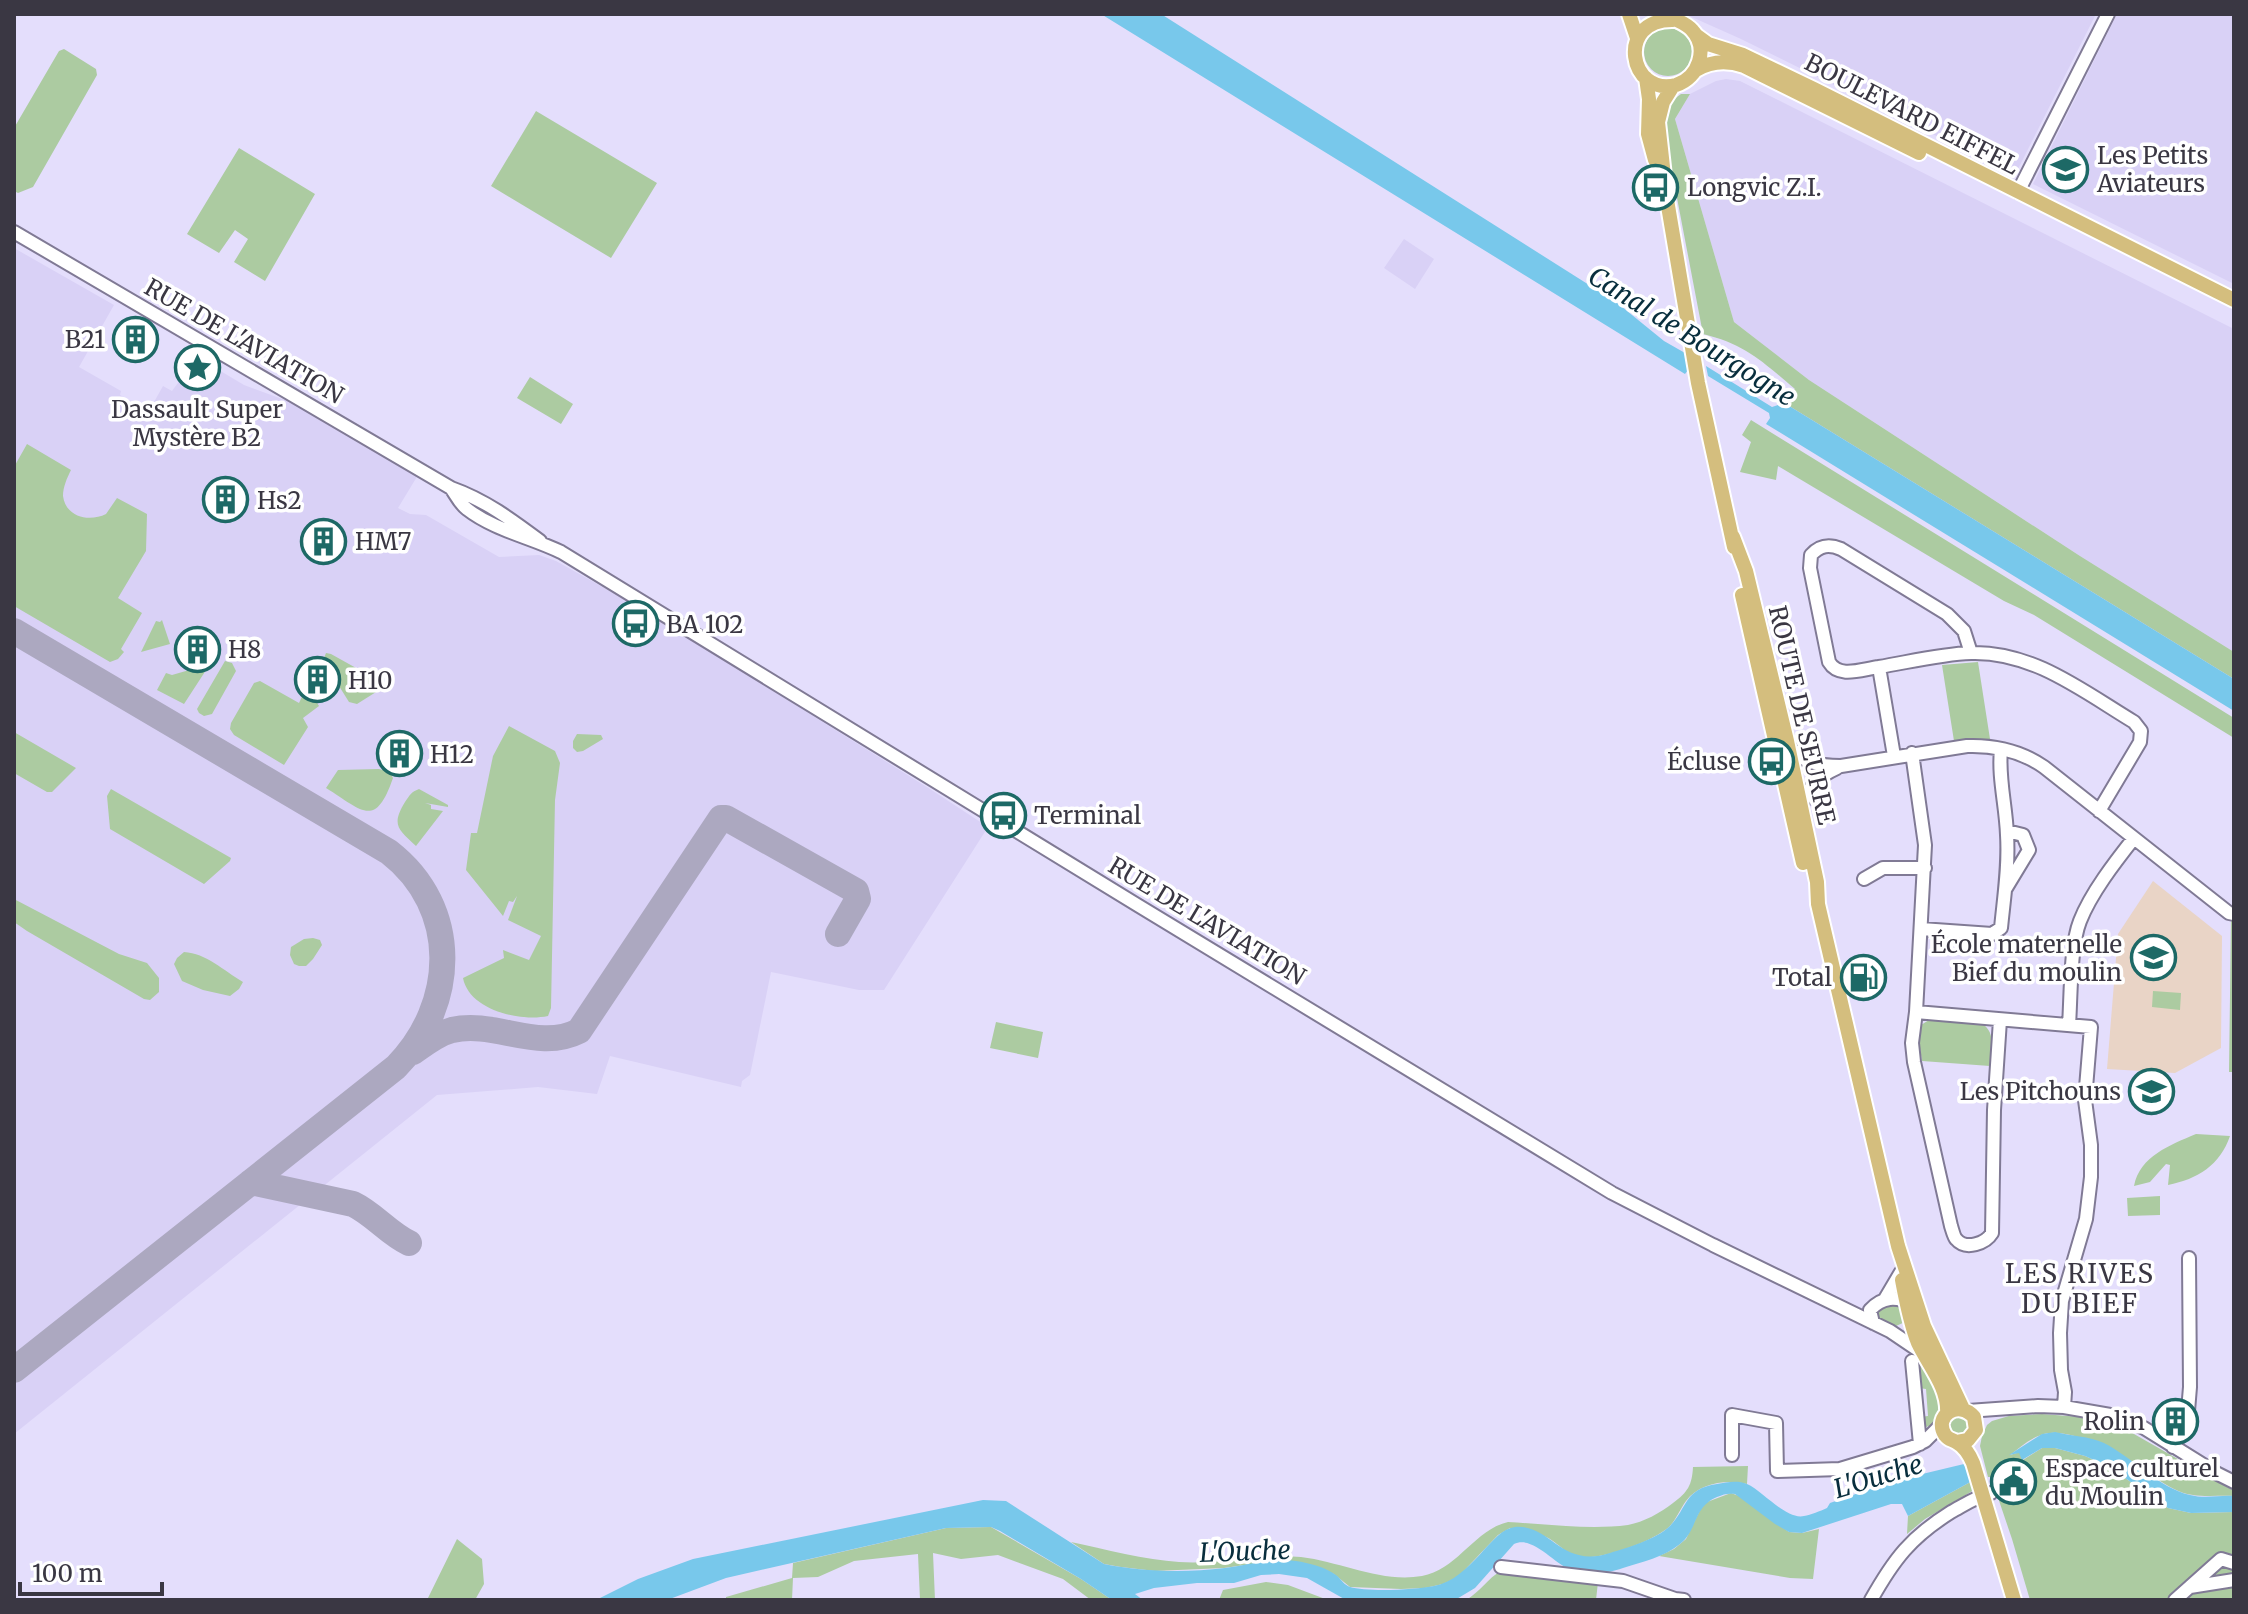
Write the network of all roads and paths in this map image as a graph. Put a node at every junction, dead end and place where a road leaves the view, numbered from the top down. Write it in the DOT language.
graph roads {
  1 [pos="1629,14"];
  2 [pos="2108,14"];
  3 [pos="1670,17"];
  4 [pos="1697,36"];
  5 [pos="1637,38"];
  6 [pos="1696,70"];
  7 [pos="1646,78"];
  8 [pos="1673,86"];
  9 [pos="2018,192"];
  10 [pos="1666,194"];
  11 [pos="14,232"];
  12 [pos="2234,300"];
  13 [pos="2234,310"];
  14 [pos="1733,537"];
  15 [pos="1971,653"];
  16 [pos="1879,667"];
  17 [pos="1787,741"];
  18 [pos="2001,749"];
  19 [pos="1912,753"];
  20 [pos="1894,756"];
  21 [pos="1810,764"];
  22 [pos="1841,766"];
  23 [pos="1788,776"];
  24 [pos="1817,779"];
  25 [pos="1801,808"];
  26 [pos="2099,811"];
  27 [pos="2007,831"];
  28 [pos="2134,838"];
  29 [pos="1925,868"];
  30 [pos="1864,879"];
  31 [pos="2005,889"];
  32 [pos="1818,904"];
  33 [pos="2234,914"];
  34 [pos="1921,929"];
  35 [pos="1916,1012"];
  36 [pos="2000,1020"];
  37 [pos="2069,1025"];
  38 [pos="1898,1246"];
  39 [pos="2189,1258"];
  40 [pos="1901,1272"];
  41 [pos="1885,1299"];
  42 [pos="1912,1299"];
  43 [pos="1842,1307"];
  44 [pos="1872,1307"];
  45 [pos="1873,1323"];
  46 [pos="1912,1325"];
  47 [pos="1890,1331"];
  48 [pos="1918,1357"];
  49 [pos="2064,1407"];
  50 [pos="2000,1409"];
  51 [pos="1966,1410"];
  52 [pos="1945,1418"];
  53 [pos="1976,1429"];
  54 [pos="1923,1442"];
  55 [pos="1963,1446"];
  56 [pos="2173,1447"];
  57 [pos="1732,1455"];
  58 [pos="2234,1482"];
  59 [pos="1987,1494"];
  60 [pos="2234,1563"];
  61 [pos="1501,1567"];
  62 [pos="2234,1580"];
  63 [pos="2190,1587"];
  64 [pos="1684,1600"];
  65 [pos="1871,1600"];
  66 [pos="2014,1600"];
  67 [pos="2023,1600"];
  68 [pos="2175,1600"];
  1 -- 5 [label="main road"];
  2 -- 9 [label="street"];
  3 -- 4 [label="main road"];
  3 -- 5 [label="main road"];
  4 -- 6 [label="main road"];
  4 -- 9 [label="main road, BOULEVARD EIFFEL"];
  5 -- 7 [label="main road"];
  6 -- 8 [label="main road"];
  6 -- 13 [label="main road, BOULEVARD EIFFEL"];
  7 -- 8 [label="main road"];
  7 -- 10 [label="main road, ROUTE DE SEURRE"];
  8 -- 10 [label="main road, ROUTE DE SEURRE"];
  9 -- 12 [label="main road, BOULEVARD EIFFEL"];
  10 -- 14 [label="main road, ROUTE DE SEURRE"];
  11 -- 43 [label="street, RUE DE L'AVIATION"];
  14 -- 17 [label="main road, ROUTE DE SEURRE"];
  14 -- 23 [label="main road, ROUTE DE SEURRE"];
  15 -- 16 [label="street"];
  15 -- 16 [label="street"];
  15 -- 26 [label="street"];
  16 -- 20 [label="street"];
  17 -- 21 [label="street"];
  17 -- 23 [label="main road, ROUTE DE SEURRE"];
  18 -- 19 [label="street"];
  18 -- 26 [label="street"];
  18 -- 27 [label="street"];
  19 -- 20 [label="street"];
  19 -- 29 [label="street"];
  20 -- 22 [label="street"];
  21 -- 22 [label="street"];
  21 -- 23 [label="street"];
  22 -- 24 [label="street"];
  23 -- 24 [label="street"];
  23 -- 25 [label="main road, ROUTE DE SEURRE"];
  23 -- 32 [label="main road, ROUTE DE SEURRE"];
  24 -- 25 [label="street"];
  25 -- 32 [label="main road, ROUTE DE SEURRE"];
  26 -- 28 [label="street"];
  27 -- 31 [label="street"];
  27 -- 31 [label="street"];
  28 -- 33 [label="street"];
  28 -- 37 [label="street"];
  29 -- 30 [label="street"];
  29 -- 34 [label="street"];
  31 -- 34 [label="street"];
  32 -- 38 [label="main road, ROUTE DE SEURRE"];
  34 -- 35 [label="street"];
  35 -- 36 [label="street"];
  35 -- 36 [label="street"];
  36 -- 37 [label="street"];
  37 -- 49 [label="street"];
  38 -- 40 [label="main road, ROUTE DE SEURRE"];
  38 -- 42 [label="main road, ROUTE DE SEURRE"];
  39 -- 56 [label="street"];
  40 -- 41 [label="street"];
  40 -- 42 [label="main road, ROUTE DE SEURRE"];
  41 -- 42 [label="street"];
  41 -- 44 [label="street"];
  42 -- 46 [label="main road, ROUTE DE SEURRE"];
  42 -- 51 [label="main road"];
  43 -- 44 [label="street"];
  43 -- 45 [label="street, RUE DE L'AVIATION"];
  44 -- 45 [label="street"];
  45 -- 47 [label="street"];
  46 -- 47 [label="street"];
  46 -- 48 [label="main road, ROUTE DE SEURRE"];
  47 -- 48 [label="street"];
  48 -- 52 [label="main road, ROUTE DE SEURRE"];
  48 -- 54 [label="street"];
  49 -- 50 [label="street"];
  49 -- 56 [label="street"];
  50 -- 51 [label="street"];
  50 -- 53 [label="street"];
  51 -- 52 [label="main road"];
  51 -- 53 [label="main road"];
  52 -- 54 [label="street"];
  52 -- 55 [label="main road"];
  53 -- 55 [label="main road"];
  54 -- 55 [label="street"];
  54 -- 57 [label="street"];
  55 -- 59 [label="main road"];
  56 -- 58 [label="street"];
  59 -- 65 [label="street"];
  59 -- 66 [label="main road"];
  59 -- 67 [label="main road"];
  60 -- 63 [label="street"];
  61 -- 64 [label="street"];
  62 -- 63 [label="street"];
  63 -- 68 [label="street"];
}
